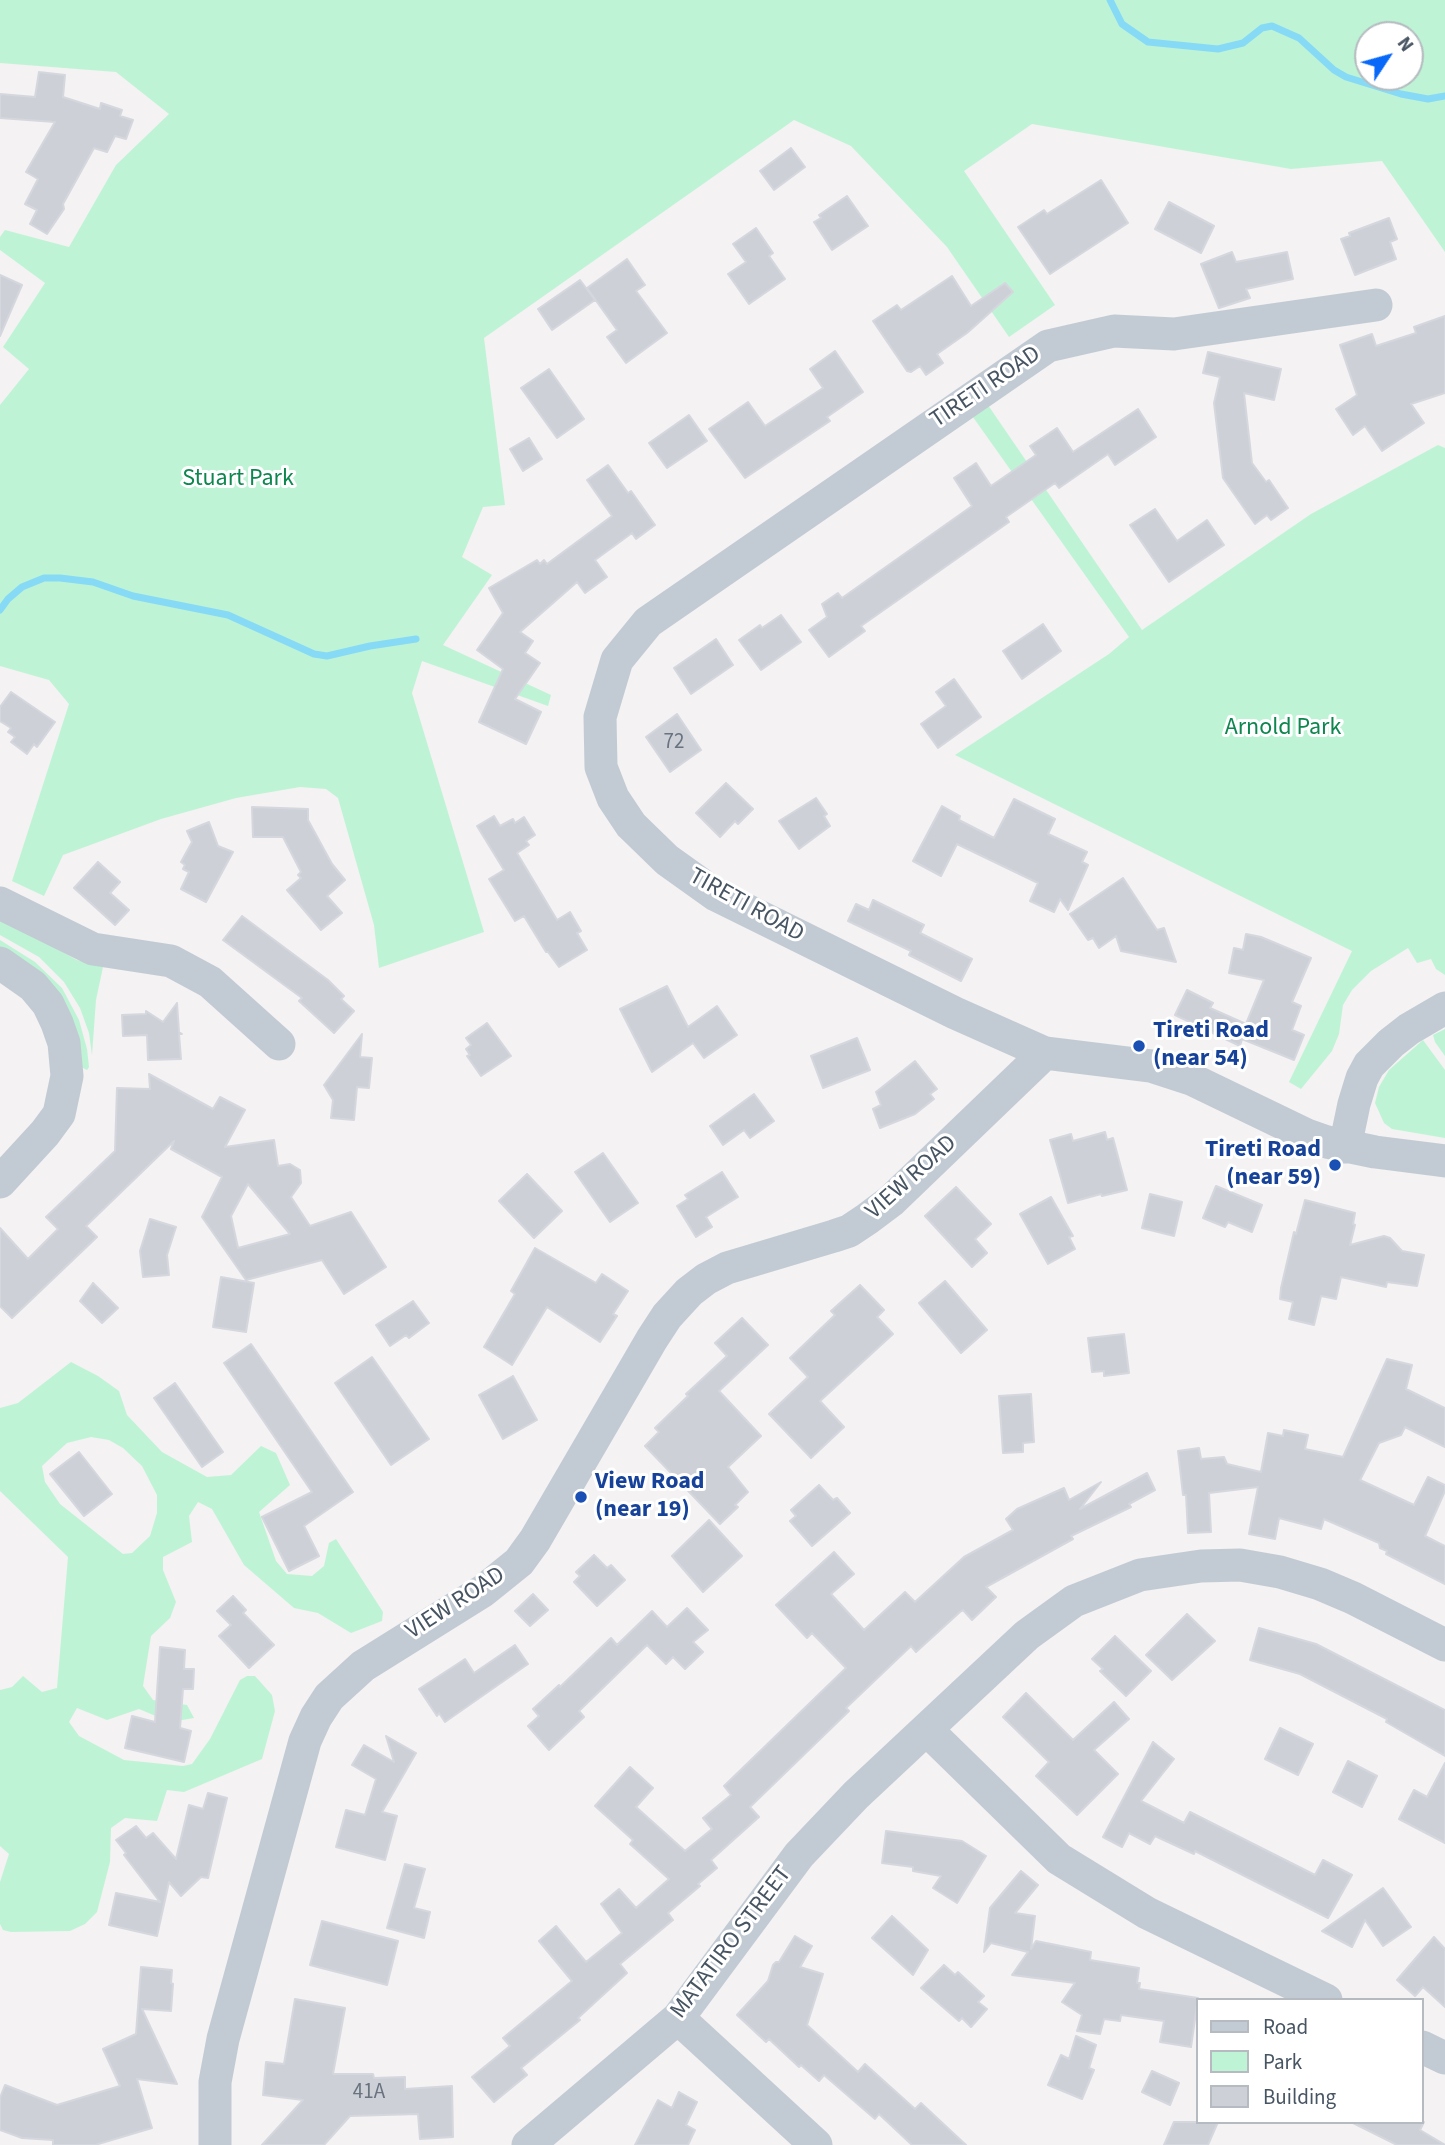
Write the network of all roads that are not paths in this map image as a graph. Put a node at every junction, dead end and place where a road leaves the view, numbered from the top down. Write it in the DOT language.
graph roads {
  1 [pos="1376,305"];
  2 [pos="0,903"];
  3 [pos="0,963"];
  4 [pos="1445,1008"];
  5 [pos="279,1044"];
  6 [pos="1045,1053"];
  7 [pos="1345,1147"];
  8 [pos="1445,1161"];
  9 [pos="0,1182"];
  10 [pos="1445,1645"];
  11 [pos="927,1730"];
  12 [pos="1322,1998"];
  13 [pos="678,2018"];
  14 [pos="1424,2048"];
  15 [pos="1445,2057"];
  16 [pos="215,2145"];
  17 [pos="528,2145"];
  18 [pos="816,2145"];
  1 -- 6 [label="street, TIRETI ROAD"];
  2 -- 5 [label="street"];
  3 -- 9 [label="street"];
  4 -- 7 [label="street"];
  6 -- 7 [label="street, TIRETI ROAD"];
  6 -- 16 [label="street, VIEW ROAD"];
  7 -- 8 [label="street, TIRETI ROAD"];
  10 -- 11 [label="street, MATATIRO STREET"];
  11 -- 12 [label="street"];
  11 -- 13 [label="street, MATATIRO STREET"];
  13 -- 17 [label="street, MATATIRO STREET"];
  13 -- 18 [label="street"];
  14 -- 15 [label="street"];
}
